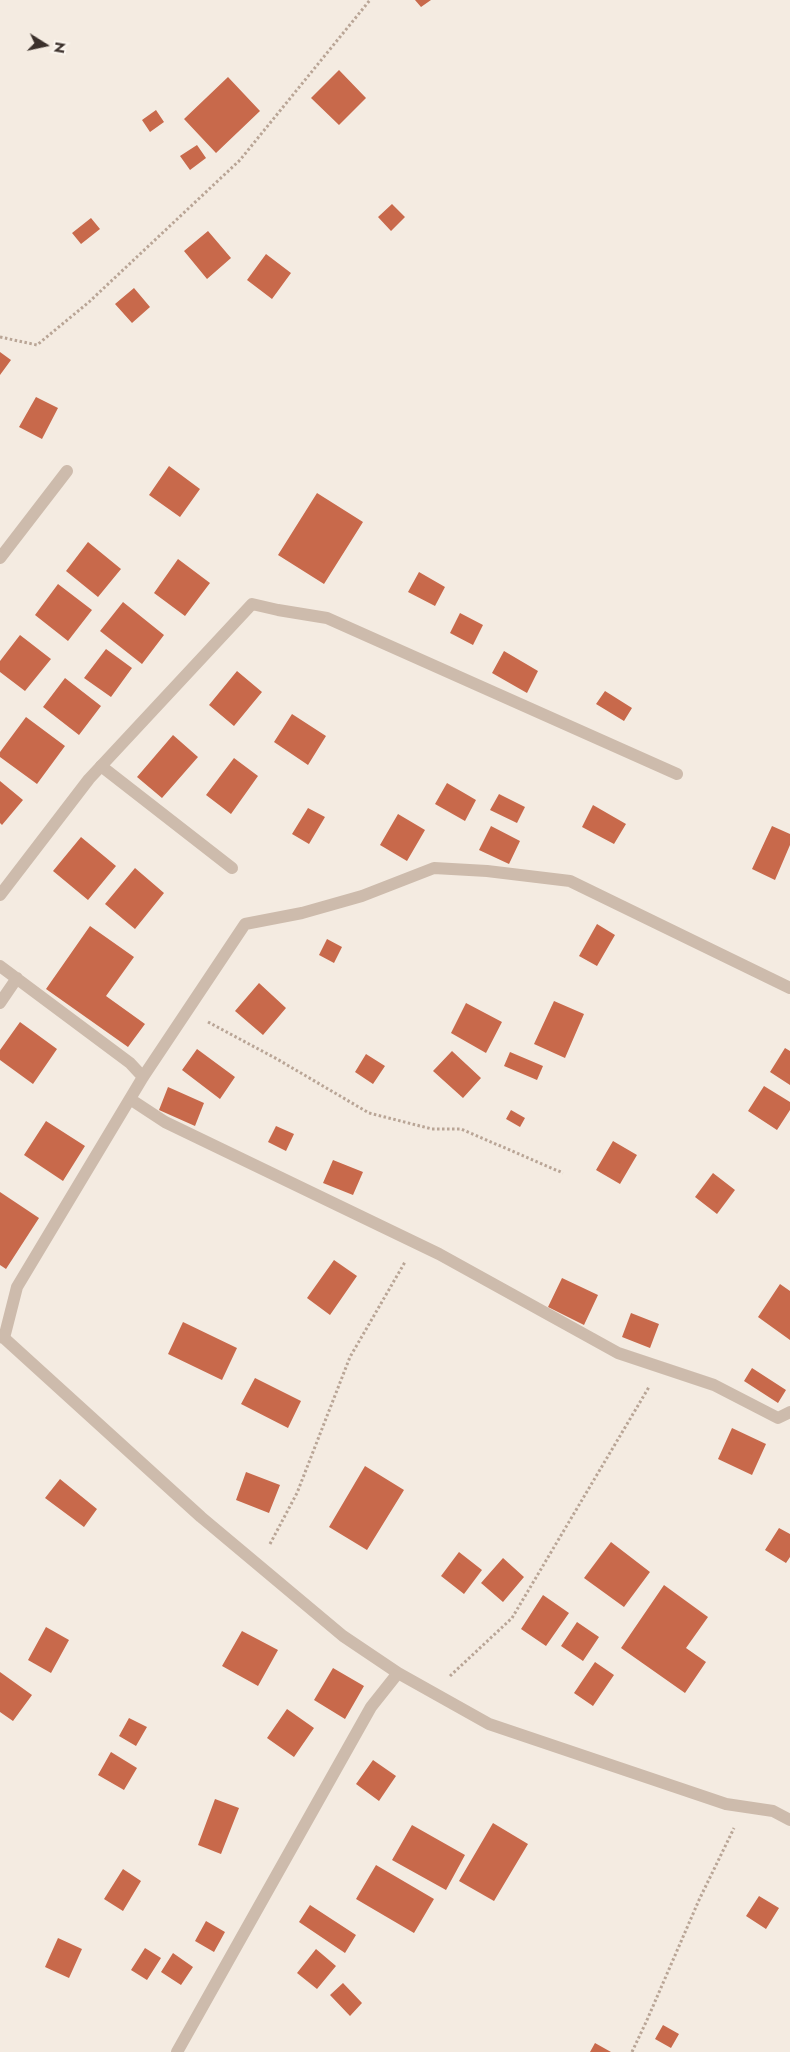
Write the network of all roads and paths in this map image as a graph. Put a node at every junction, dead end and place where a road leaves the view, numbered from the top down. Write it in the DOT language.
graph roads {
  1 [pos="370,0"];
  2 [pos="0,337"];
  3 [pos="67,471"];
  4 [pos="0,558"];
  5 [pos="101,766"];
  6 [pos="677,774"];
  7 [pos="232,868"];
  8 [pos="0,895"];
  9 [pos="0,966"];
  10 [pos="17,978"];
  11 [pos="790,988"];
  12 [pos="0,1003"];
  13 [pos="187,1010"];
  14 [pos="143,1077"];
  15 [pos="130,1098"];
  16 [pos="563,1173"];
  17 [pos="416,1242"];
  18 [pos="2,1338"];
  19 [pos="661,1367"];
  20 [pos="790,1412"];
  21 [pos="258,1565"];
  22 [pos="398,1673"];
  23 [pos="431,1692"];
  24 [pos="744,1807"];
  25 [pos="790,1820"];
  26 [pos="177,2052"];
  27 [pos="632,2052"];
  1 -- 2 [label="path"];
  3 -- 4 [label="street"];
  5 -- 6 [label="street"];
  5 -- 7 [label="street"];
  5 -- 8 [label="street"];
  9 -- 10 [label="street"];
  10 -- 12 [label="street"];
  10 -- 14 [label="street"];
  11 -- 13 [label="street"];
  13 -- 14 [label="street"];
  13 -- 16 [label="path"];
  14 -- 15 [label="street"];
  15 -- 17 [label="street"];
  15 -- 18 [label="street"];
  17 -- 19 [label="street"];
  17 -- 21 [label="path"];
  18 -- 21 [label="street"];
  19 -- 20 [label="street"];
  19 -- 23 [label="path"];
  21 -- 22 [label="street"];
  22 -- 23 [label="street"];
  22 -- 26 [label="street"];
  23 -- 24 [label="street"];
  24 -- 25 [label="street"];
  24 -- 27 [label="path"];
}
